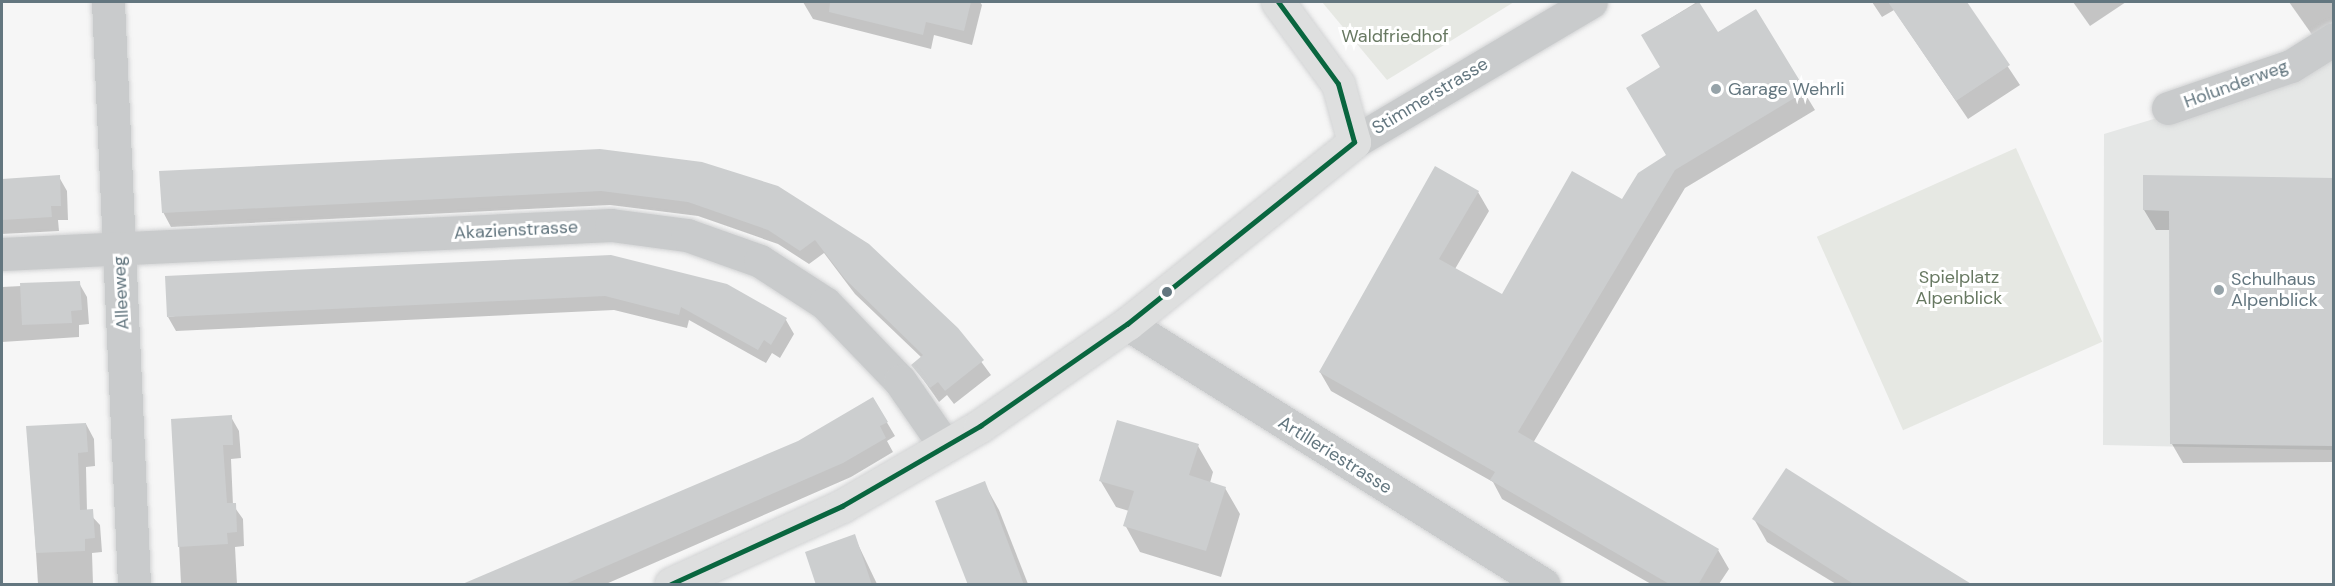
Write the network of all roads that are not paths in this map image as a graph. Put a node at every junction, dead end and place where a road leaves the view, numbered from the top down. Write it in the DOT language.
graph roads {
  1 [pos="108,2"];
  2 [pos="1278,2"];
  3 [pos="1591,2"];
  4 [pos="2334,39"];
  5 [pos="2168,108"];
  6 [pos="1354,142"];
  7 [pos="119,249"];
  8 [pos="2,254"];
  9 [pos="1127,324"];
  10 [pos="945,446"];
  11 [pos="134,585"];
  12 [pos="671,585"];
  13 [pos="1543,585"];
  1 -- 7 [label="street, Alleeweg"];
  2 -- 6 [label="street"];
  3 -- 6 [label="street, Stimmerstrasse"];
  4 -- 5 [label="street, Holunderweg"];
  6 -- 9 [label="street, Stimmerstrasse"];
  7 -- 8 [label="street, Akazienstrasse"];
  7 -- 10 [label="street, Akazienstrasse"];
  7 -- 11 [label="street, Alleeweg"];
  9 -- 10 [label="street, Stimmerstrasse"];
  9 -- 13 [label="street, Artilleriestrasse"];
  10 -- 12 [label="street, Stimmerstrasse"];
}
